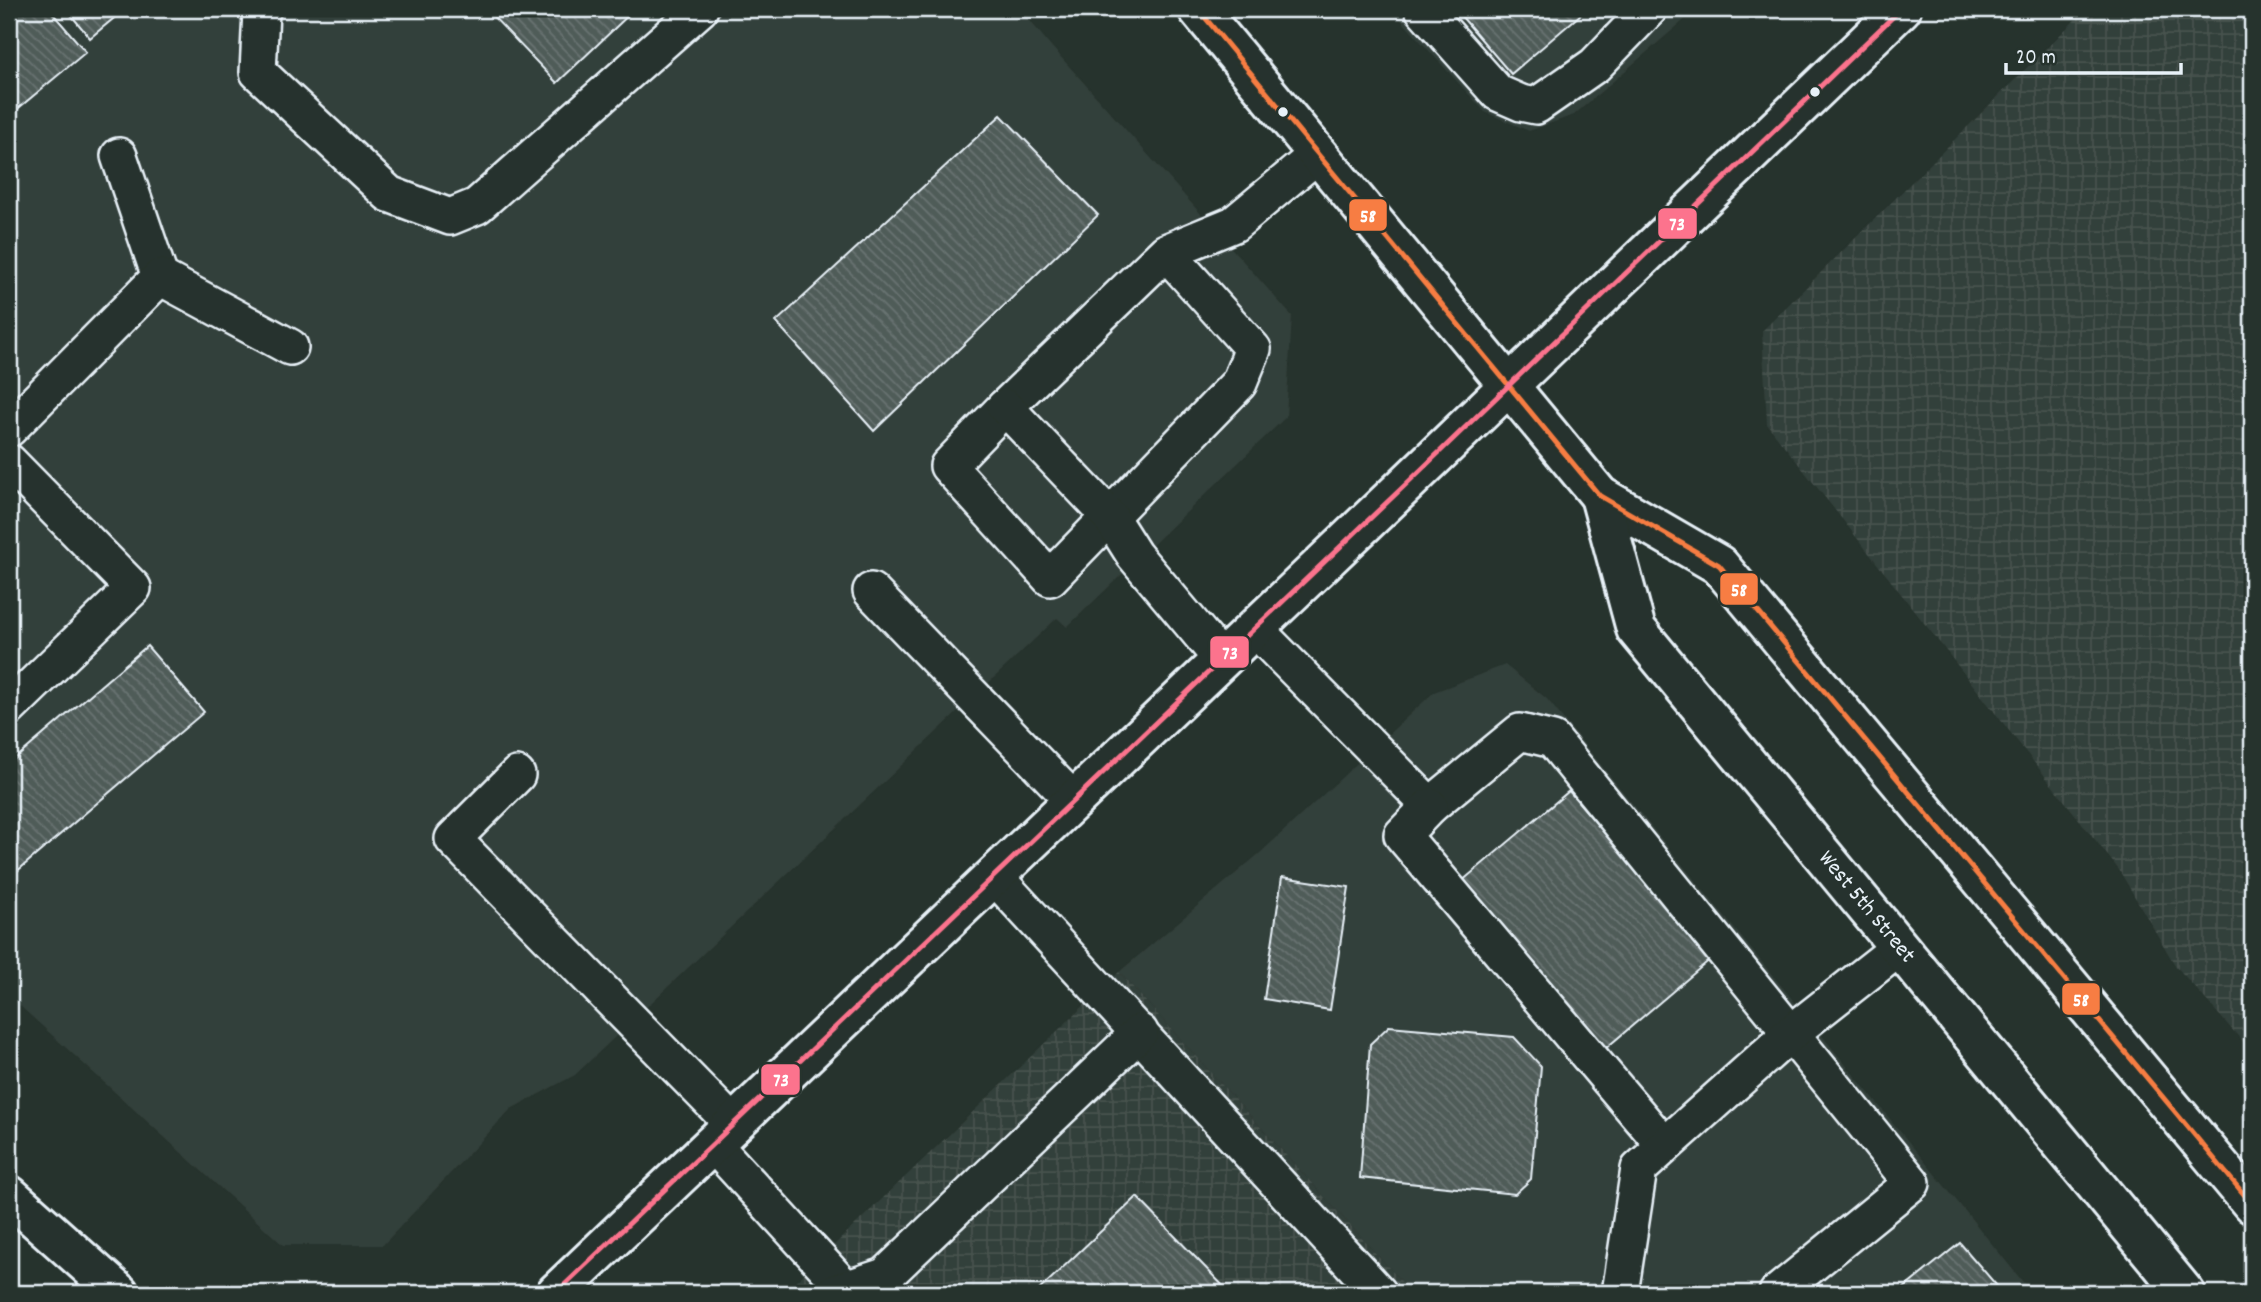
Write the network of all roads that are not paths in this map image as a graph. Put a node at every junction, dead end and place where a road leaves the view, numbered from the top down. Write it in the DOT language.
graph roads {
  1 [pos="263,9"];
  2 [pos="700,9"];
  3 [pos="1198,9"];
  4 [pos="1423,9"];
  5 [pos="1648,9"];
  6 [pos="1901,9"];
  7 [pos="1318,155"];
  8 [pos="118,156"];
  9 [pos="1166,252"];
  10 [pos="160,277"];
  11 [pos="290,346"];
  12 [pos="1509,386"];
  13 [pos="1005,407"];
  14 [pos="9,429"];
  15 [pos="9,461"];
  16 [pos="1600,496"];
  17 [pos="1110,517"];
  18 [pos="872,591"];
  19 [pos="1254,628"];
  20 [pos="1222,660"];
  21 [pos="9,708"];
  22 [pos="517,775"];
  23 [pos="1074,801"];
  24 [pos="1430,806"];
  25 [pos="994,876"];
  26 [pos="1899,948"];
  27 [pos="1140,1032"];
  28 [pos="1791,1033"];
  29 [pos="724,1134"];
  30 [pos="1664,1145"];
  31 [pos="9,1195"];
  32 [pos="2252,1204"];
  33 [pos="839,1291"];
  34 [pos="119,1293"];
  35 [pos="556,1293"];
  36 [pos="1379,1293"];
  37 [pos="1620,1293"];
  38 [pos="1777,1293"];
  39 [pos="2185,1293"];
  1 -- 2 [label="lane"];
  3 -- 7 [label="main road, West 5th Street"];
  4 -- 5 [label="lane"];
  6 -- 12 [label="main road"];
  7 -- 9 [label="lane"];
  7 -- 12 [label="main road, West 5th Street"];
  8 -- 10 [label="lane"];
  9 -- 13 [label="lane"];
  9 -- 17 [label="lane"];
  10 -- 11 [label="lane"];
  10 -- 14 [label="lane"];
  12 -- 16 [label="main road, West 5th Street"];
  12 -- 19 [label="main road"];
  13 -- 17 [label="lane"];
  13 -- 17 [label="lane"];
  15 -- 21 [label="lane"];
  16 -- 26 [label="main road, West 5th Street"];
  16 -- 32 [label="main road, West 5th Street"];
  17 -- 20 [label="lane"];
  18 -- 23 [label="lane"];
  19 -- 20 [label="main road"];
  19 -- 24 [label="lane"];
  20 -- 23 [label="main road"];
  22 -- 29 [label="lane"];
  23 -- 25 [label="main road"];
  24 -- 28 [label="lane"];
  24 -- 30 [label="lane"];
  25 -- 27 [label="lane"];
  25 -- 29 [label="main road"];
  26 -- 28 [label="lane"];
  26 -- 39 [label="main road, West 5th Street"];
  27 -- 33 [label="lane"];
  27 -- 36 [label="lane"];
  28 -- 30 [label="lane"];
  28 -- 38 [label="lane"];
  29 -- 33 [label="lane"];
  29 -- 35 [label="main road"];
  30 -- 37 [label="lane"];
  31 -- 34 [label="main road"];
}
